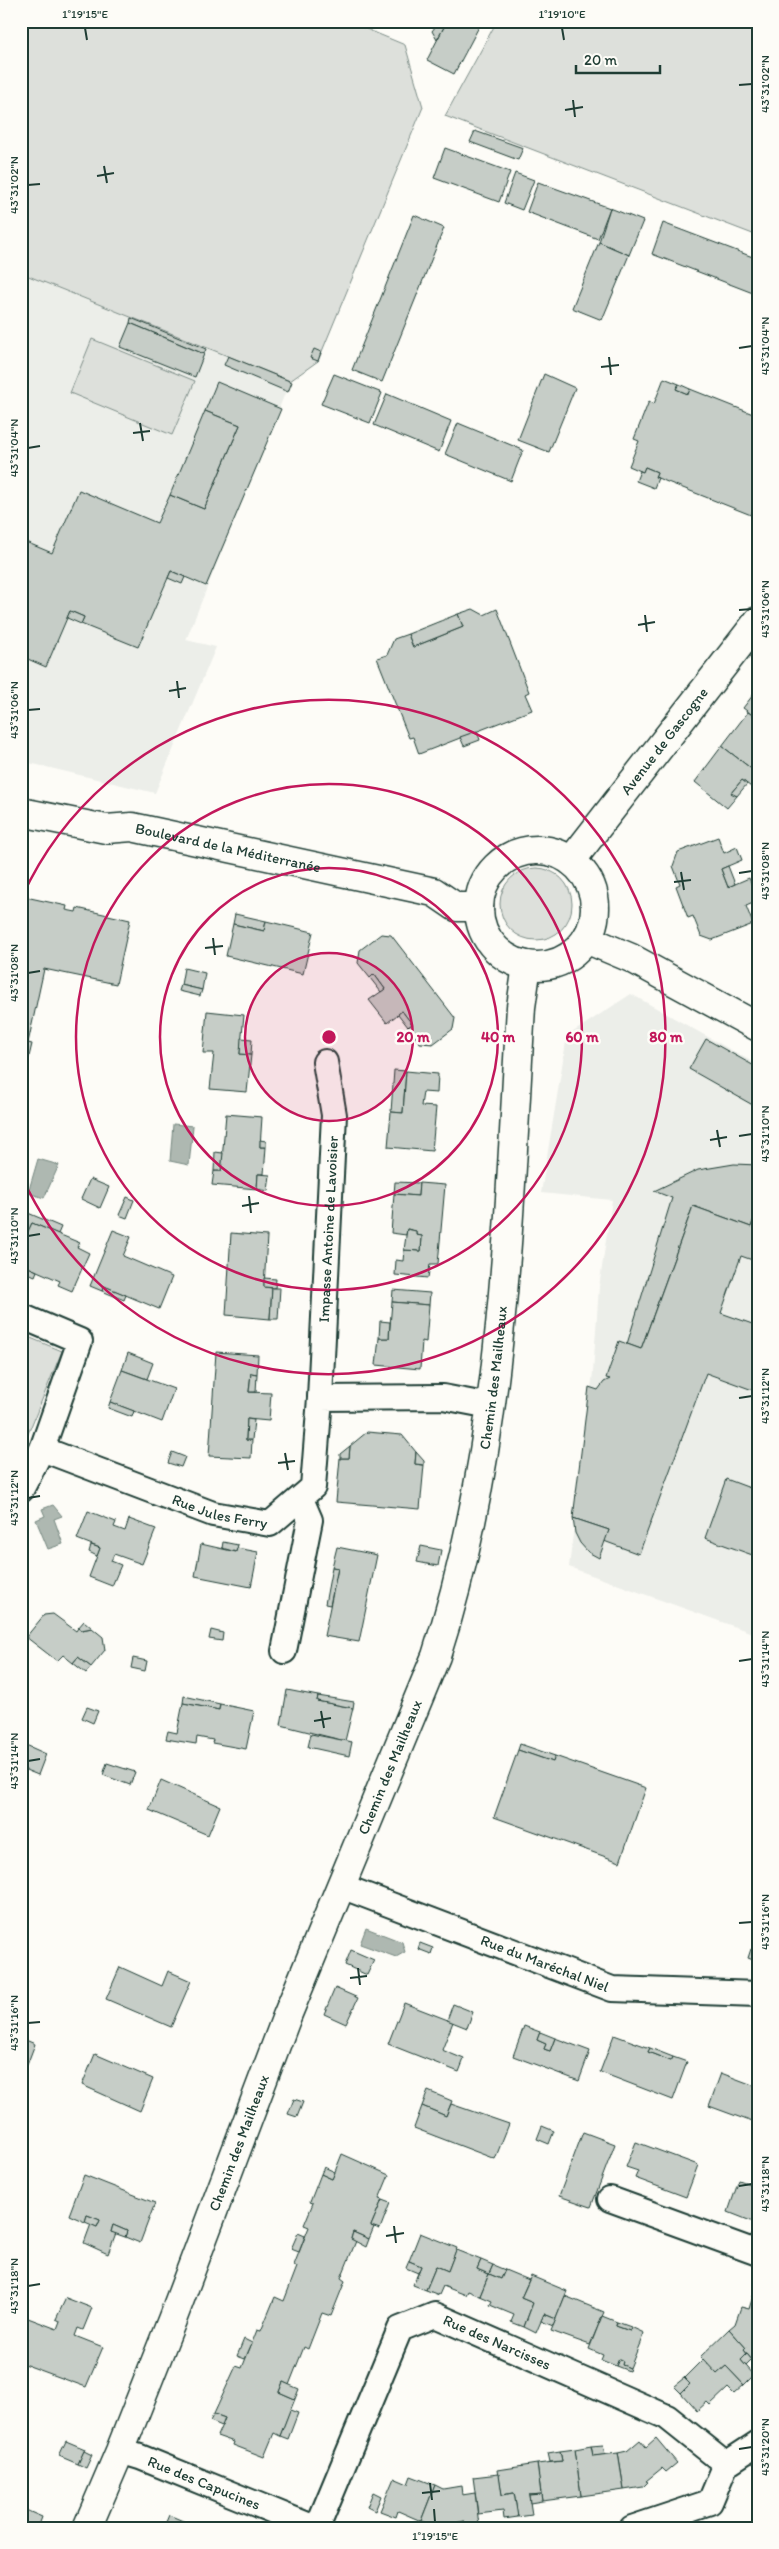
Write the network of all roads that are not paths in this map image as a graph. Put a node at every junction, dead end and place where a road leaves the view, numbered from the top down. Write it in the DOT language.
graph roads {
  1 [pos="758,621"];
  2 [pos="21,812"];
  3 [pos="572,861"];
  4 [pos="486,881"];
  5 [pos="434,892"];
  6 [pos="479,907"];
  7 [pos="595,908"];
  8 [pos="586,939"];
  9 [pos="631,958"];
  10 [pos="527,965"];
  11 [pos="758,1027"];
  12 [pos="325,1062"];
  13 [pos="21,1316"];
  14 [pos="320,1398"];
  15 [pos="490,1406"];
  16 [pos="42,1449"];
  17 [pos="21,1490"];
  18 [pos="301,1498"];
  19 [pos="284,1651"];
  20 [pos="341,1886"];
  21 [pos="758,1994"];
  22 [pos="610,2199"];
  23 [pos="758,2253"];
  24 [pos="758,2443"];
  25 [pos="120,2451"];
  26 [pos="726,2464"];
  27 [pos="86,2528"];
  28 [pos="316,2528"];
  29 [pos="632,2528"];
  1 -- 3 [label="street, Avenue de Gascogne"];
  2 -- 5 [label="street, Boulevard de la Méditerranée"];
  3 -- 4 [label="street"];
  3 -- 7 [label="street"];
  4 -- 5 [label="street, Boulevard de la Méditerranée"];
  4 -- 6 [label="street"];
  5 -- 6 [label="street, Boulevard de la Méditerranée"];
  6 -- 10 [label="street"];
  7 -- 8 [label="street"];
  7 -- 9 [label="street"];
  8 -- 9 [label="street"];
  8 -- 10 [label="street"];
  9 -- 11 [label="street"];
  10 -- 15 [label="street, Chemin des Mailheaux"];
  12 -- 14 [label="street, Impasse Antoine de Lavoisier"];
  13 -- 16 [label="street"];
  14 -- 15 [label="street"];
  14 -- 18 [label="street, Rue Jules Ferry"];
  15 -- 20 [label="street, Chemin des Mailheaux"];
  16 -- 17 [label="street"];
  16 -- 18 [label="street, Rue Jules Ferry"];
  18 -- 19 [label="street"];
  20 -- 21 [label="street, Rue du Maréchal Niel"];
  20 -- 25 [label="street, Chemin des Mailheaux"];
  22 -- 23 [label="street"];
  24 -- 26 [label="street"];
  25 -- 27 [label="street, Chemin des Mailheaux"];
  25 -- 28 [label="street, Rue des Capucines"];
  26 -- 28 [label="street, Rue des Narcisses"];
  26 -- 29 [label="street"];
}
